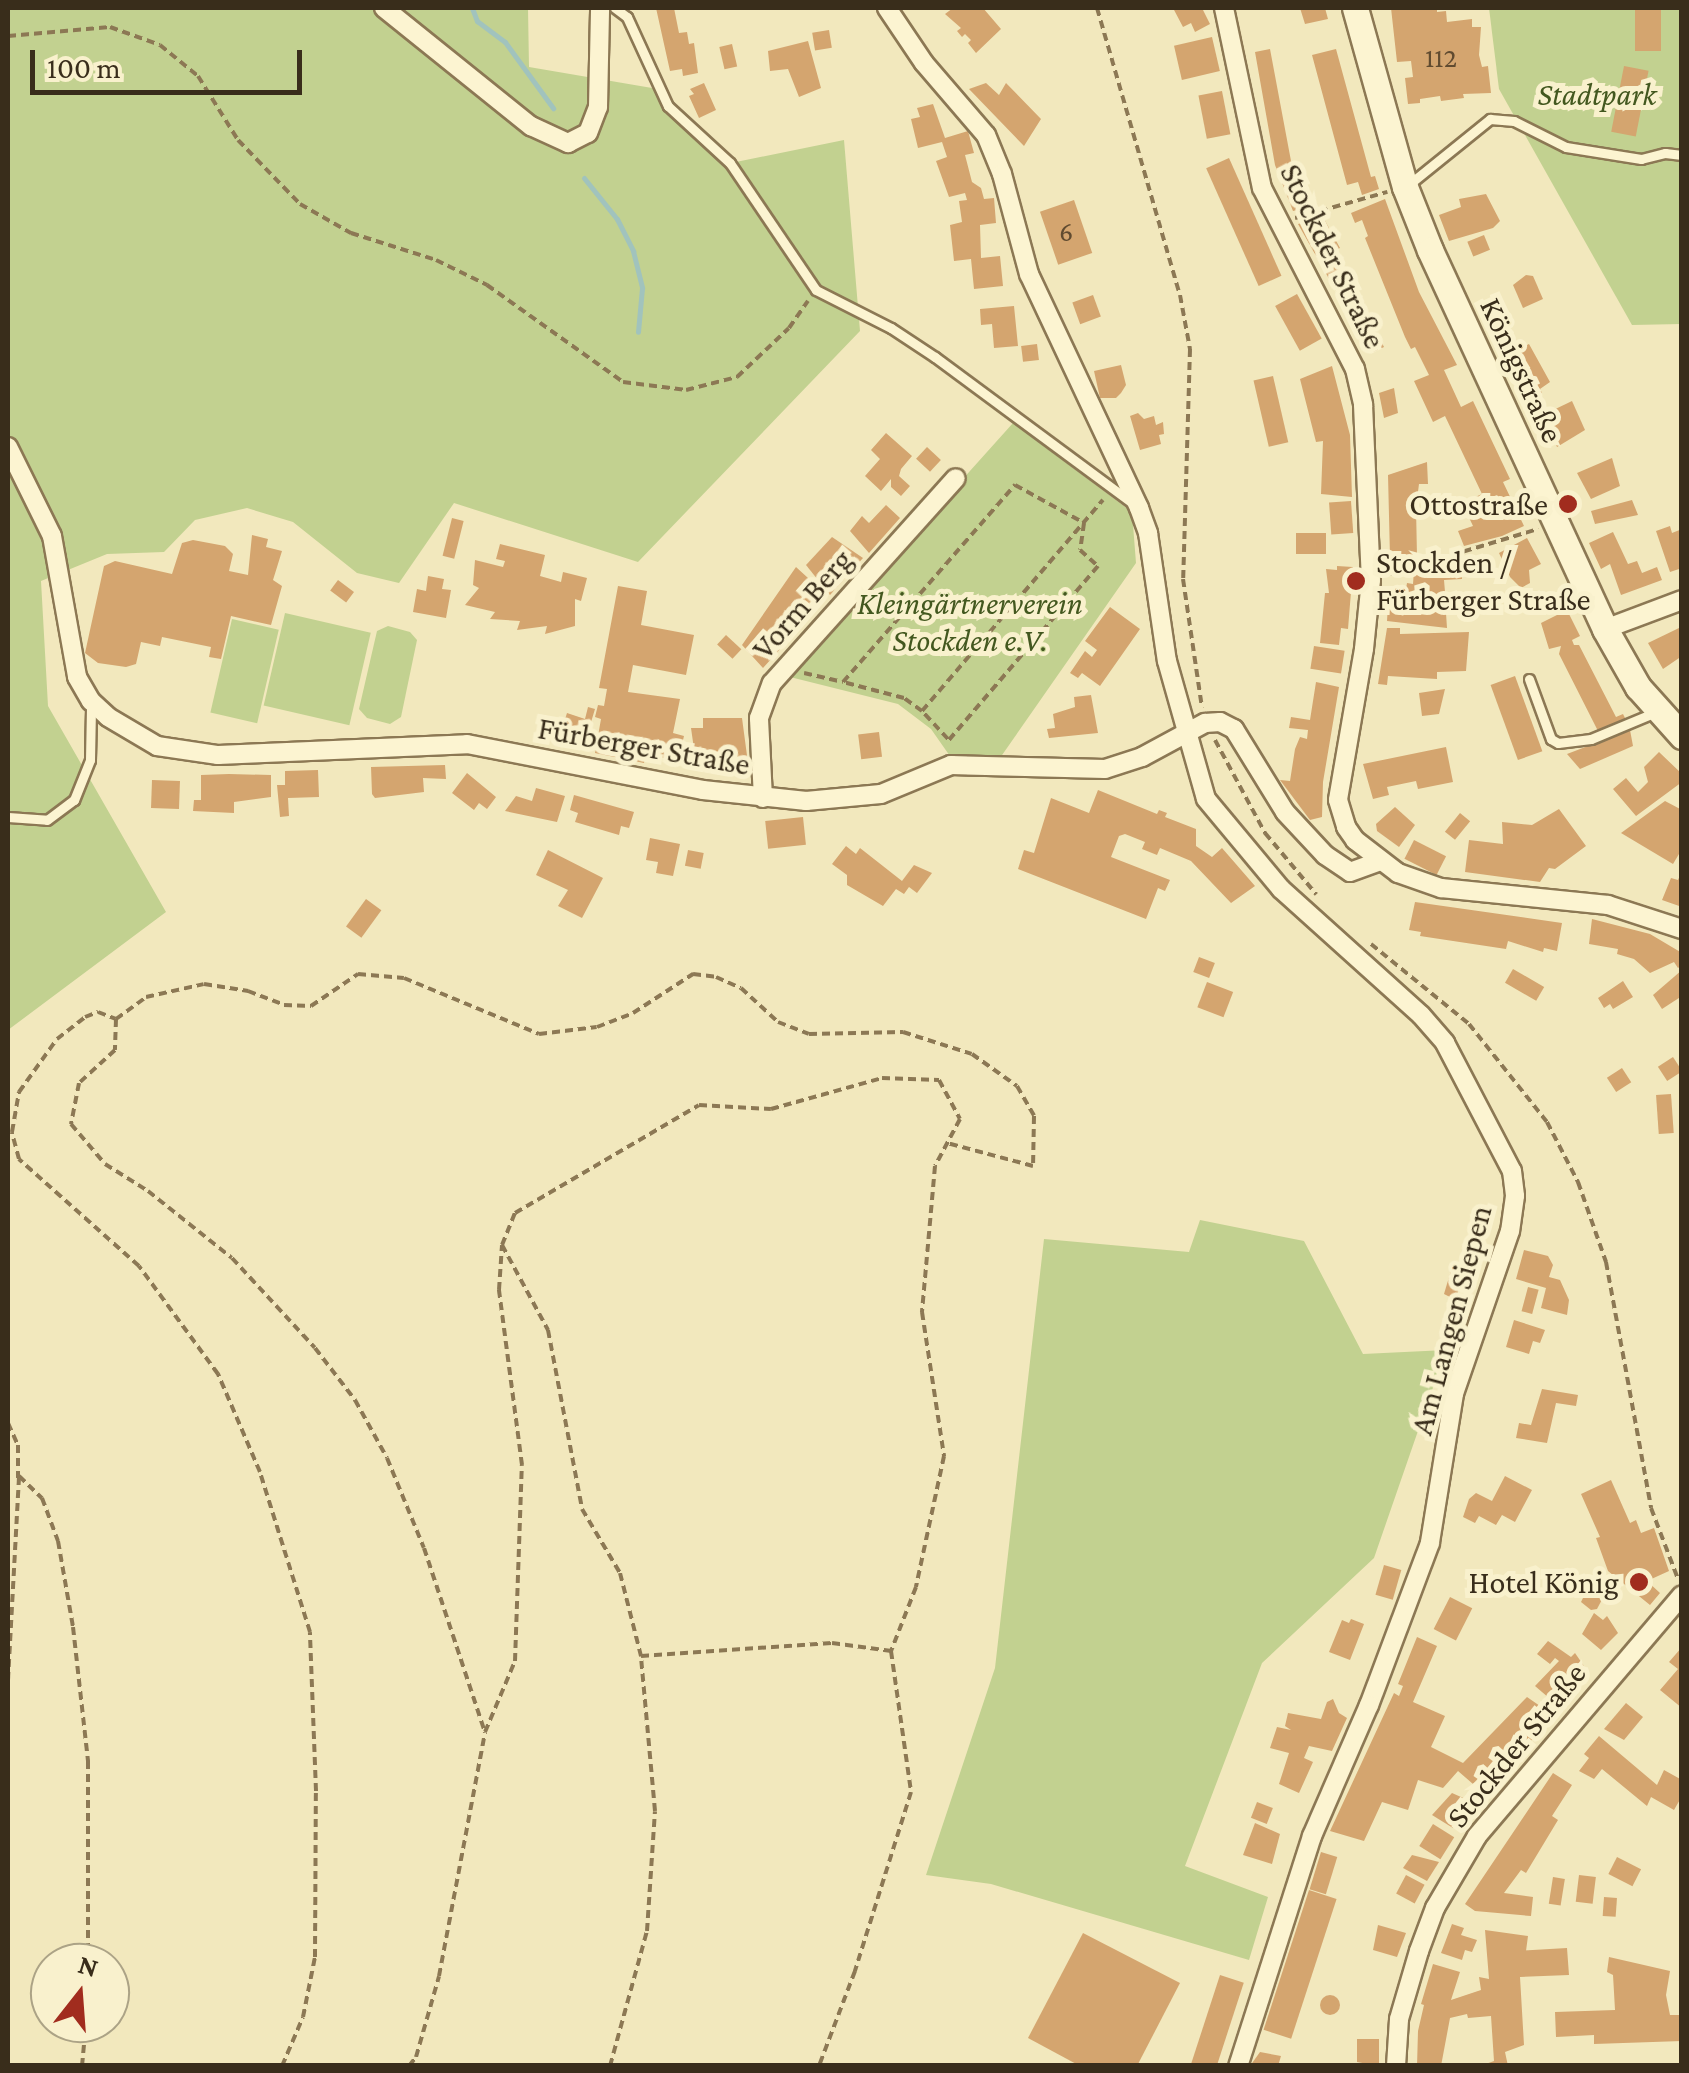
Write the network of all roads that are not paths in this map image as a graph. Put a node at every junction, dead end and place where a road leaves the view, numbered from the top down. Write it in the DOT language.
graph roads {
  1 [pos="384,8"];
  2 [pos="600,8"];
  3 [pos="615,8"];
  4 [pos="886,8"];
  5 [pos="1224,8"];
  6 [pos="1355,8"];
  7 [pos="1682,155"];
  8 [pos="1405,187"];
  9 [pos="8,446"];
  10 [pos="956,478"];
  11 [pos="1139,508"];
  12 [pos="1682,600"];
  13 [pos="1606,629"];
  14 [pos="1529,679"];
  15 [pos="91,701"];
  16 [pos="1659,711"];
  17 [pos="1188,732"];
  18 [pos="1682,736"];
  19 [pos="764,798"];
  20 [pos="8,816"];
  21 [pos="1382,862"];
  22 [pos="1682,929"];
  23 [pos="1682,1595"];
  24 [pos="1238,2066"];
  25 [pos="1396,2066"];
  1 -- 2 [label="street"];
  3 -- 11 [label="lane"];
  4 -- 11 [label="street, Am Langen Siepen"];
  5 -- 21 [label="street, Stockder Straße"];
  6 -- 8 [label="main road, Königstraße"];
  7 -- 8 [label="lane"];
  8 -- 13 [label="main road, Königstraße"];
  9 -- 15 [label="street, Fürberger Straße"];
  10 -- 19 [label="street, Vorm Berg"];
  11 -- 17 [label="street, Am Langen Siepen"];
  12 -- 13 [label="street"];
  13 -- 16 [label="main road, Königstraße"];
  14 -- 16 [label="lane"];
  15 -- 19 [label="street, Fürberger Straße"];
  15 -- 20 [label="lane"];
  16 -- 18 [label="main road, Königstraße"];
  17 -- 19 [label="street, Fürberger Straße"];
  17 -- 21 [label="street, Fürberger Straße"];
  17 -- 24 [label="street, Am Langen Siepen"];
  21 -- 22 [label="street, Stockder Straße"];
  23 -- 25 [label="street, Stockder Straße"];
}
